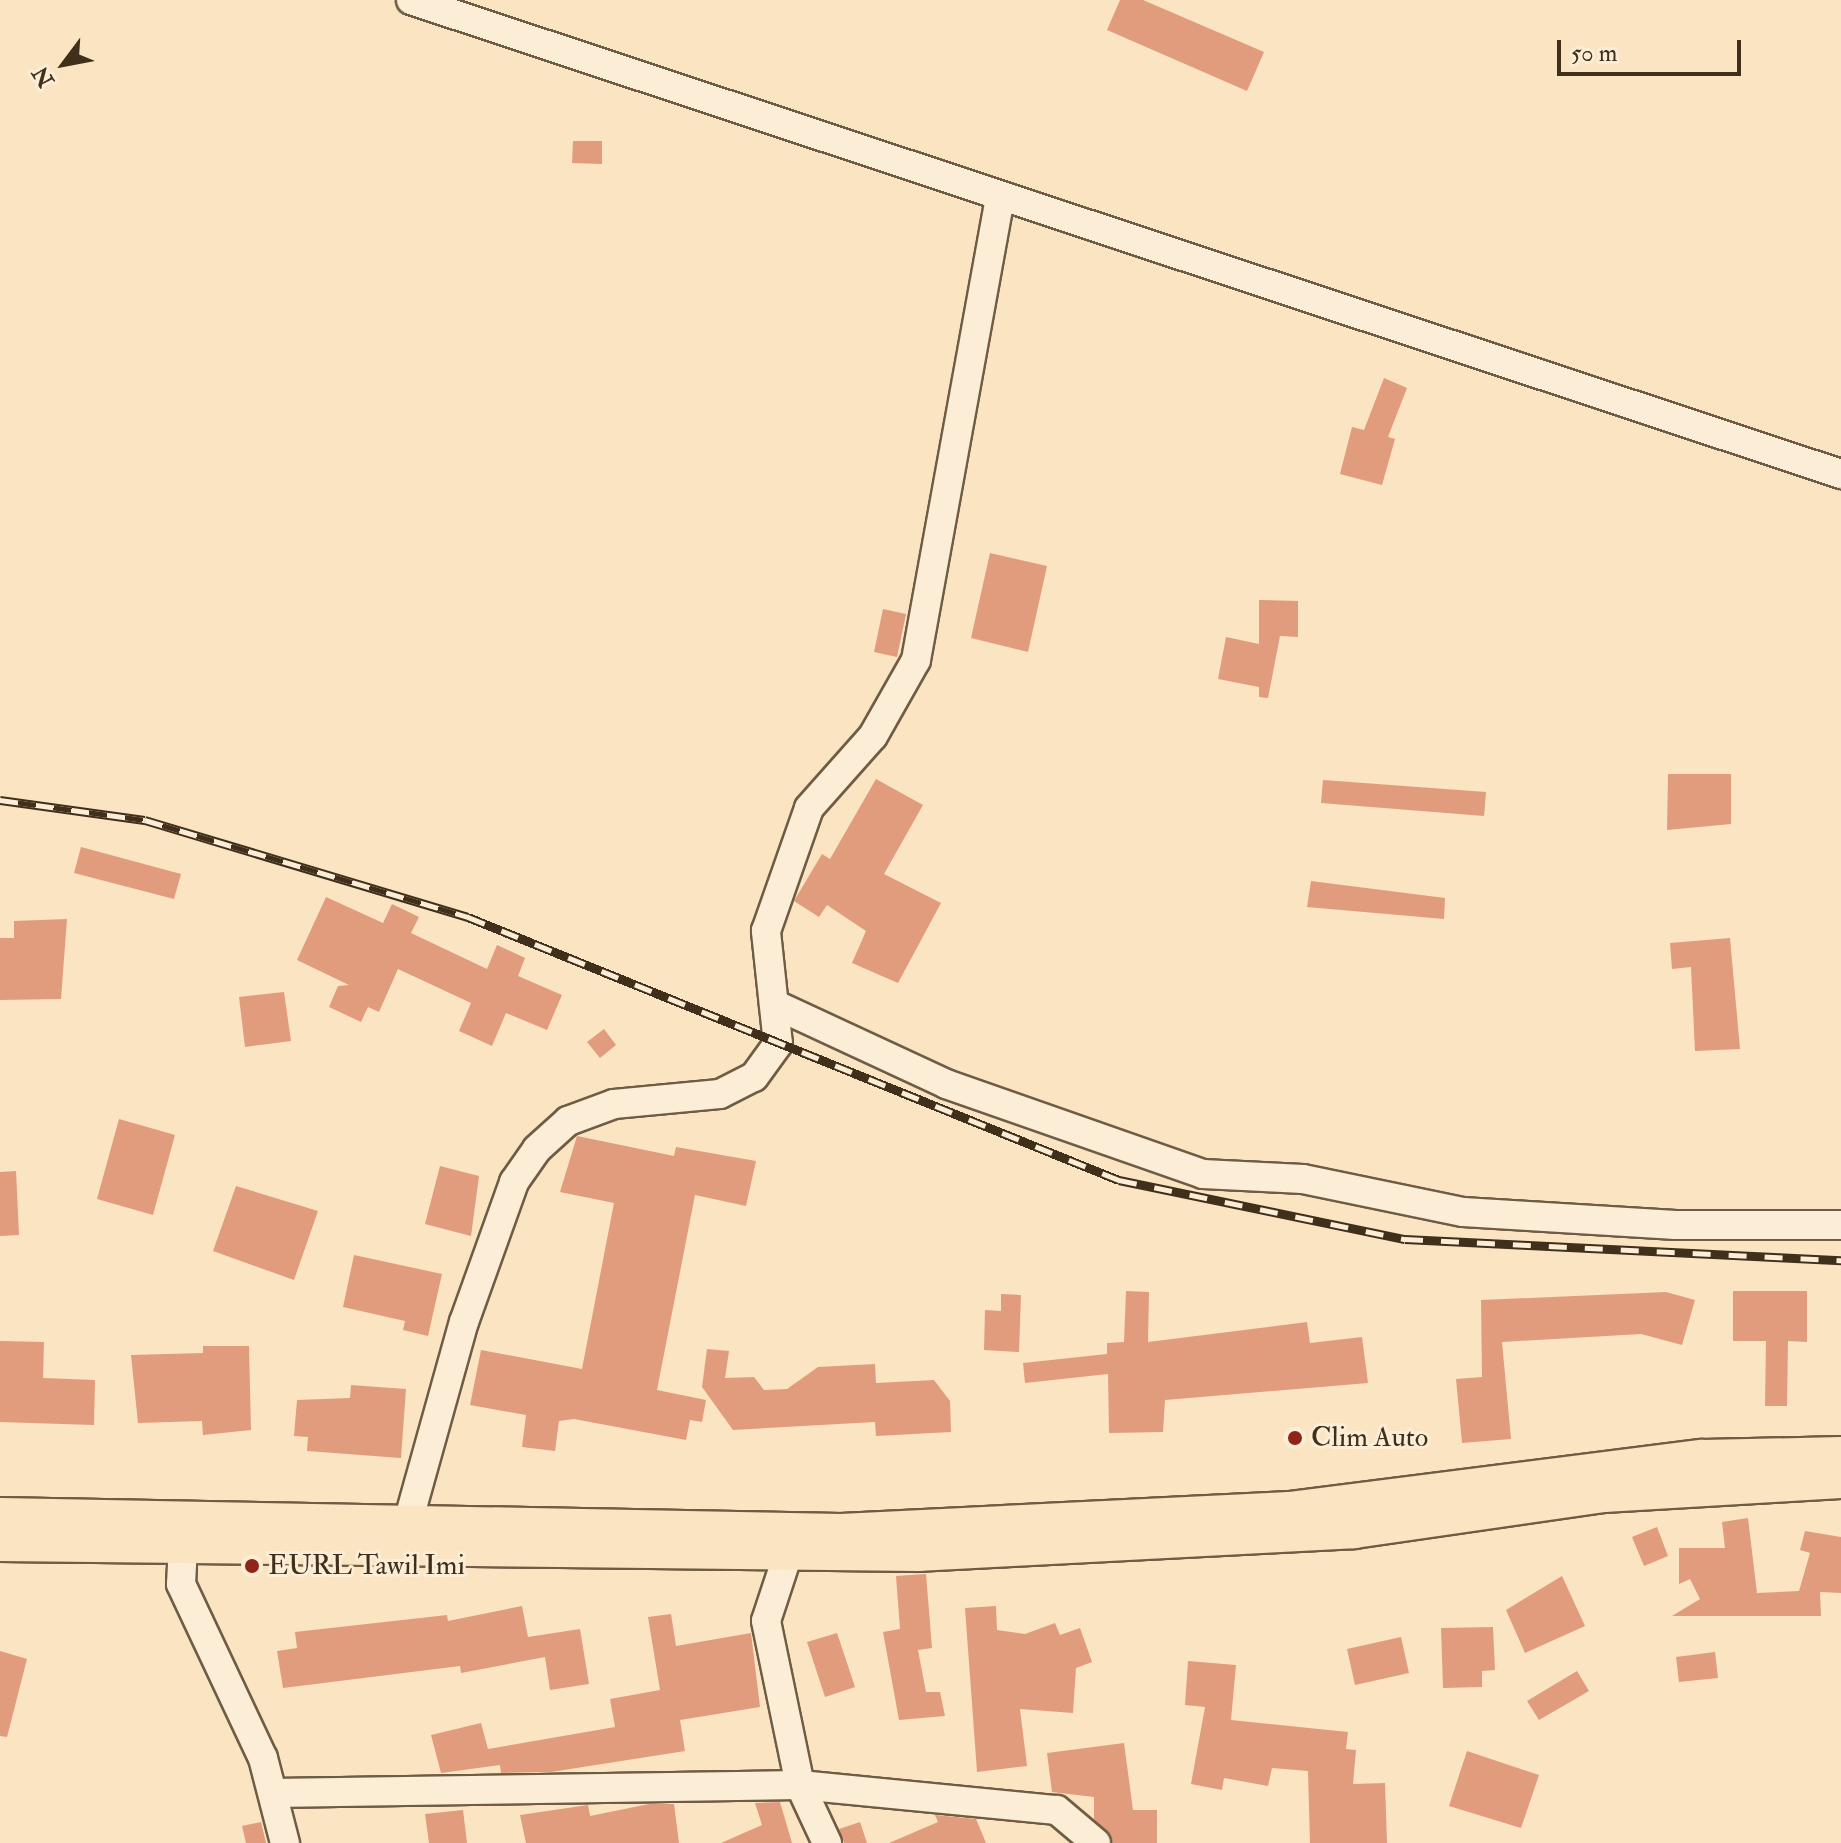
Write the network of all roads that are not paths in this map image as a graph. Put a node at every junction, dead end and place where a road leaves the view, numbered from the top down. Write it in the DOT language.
graph roads {
  1 [pos="411,0"];
  2 [pos="1000,198"];
  3 [pos="1841,474"];
  4 [pos="774,1004"];
  5 [pos="1841,1225"];
  6 [pos="1841,1454"];
  7 [pos="1841,1481"];
  8 [pos="0,1515"];
  9 [pos="403,1538"];
  10 [pos="0,1544"];
  11 [pos="183,1546"];
  12 [pos="787,1557"];
  13 [pos="800,1785"];
  14 [pos="273,1793"];
  15 [pos="285,1843"];
  16 [pos="827,1843"];
  17 [pos="1096,1843"];
  1 -- 2 [label="street"];
  2 -- 3 [label="street"];
  2 -- 4 [label="street"];
  4 -- 5 [label="street"];
  4 -- 9 [label="street"];
  6 -- 9 [label="main road"];
  7 -- 12 [label="main road"];
  8 -- 9 [label="main road"];
  9 -- 11 [label="main road"];
  9 -- 12 [label="main road"];
  10 -- 11 [label="main road"];
  11 -- 14 [label="street"];
  12 -- 13 [label="street"];
  13 -- 14 [label="street"];
  13 -- 16 [label="street"];
  13 -- 17 [label="street"];
  14 -- 15 [label="street"];
}
